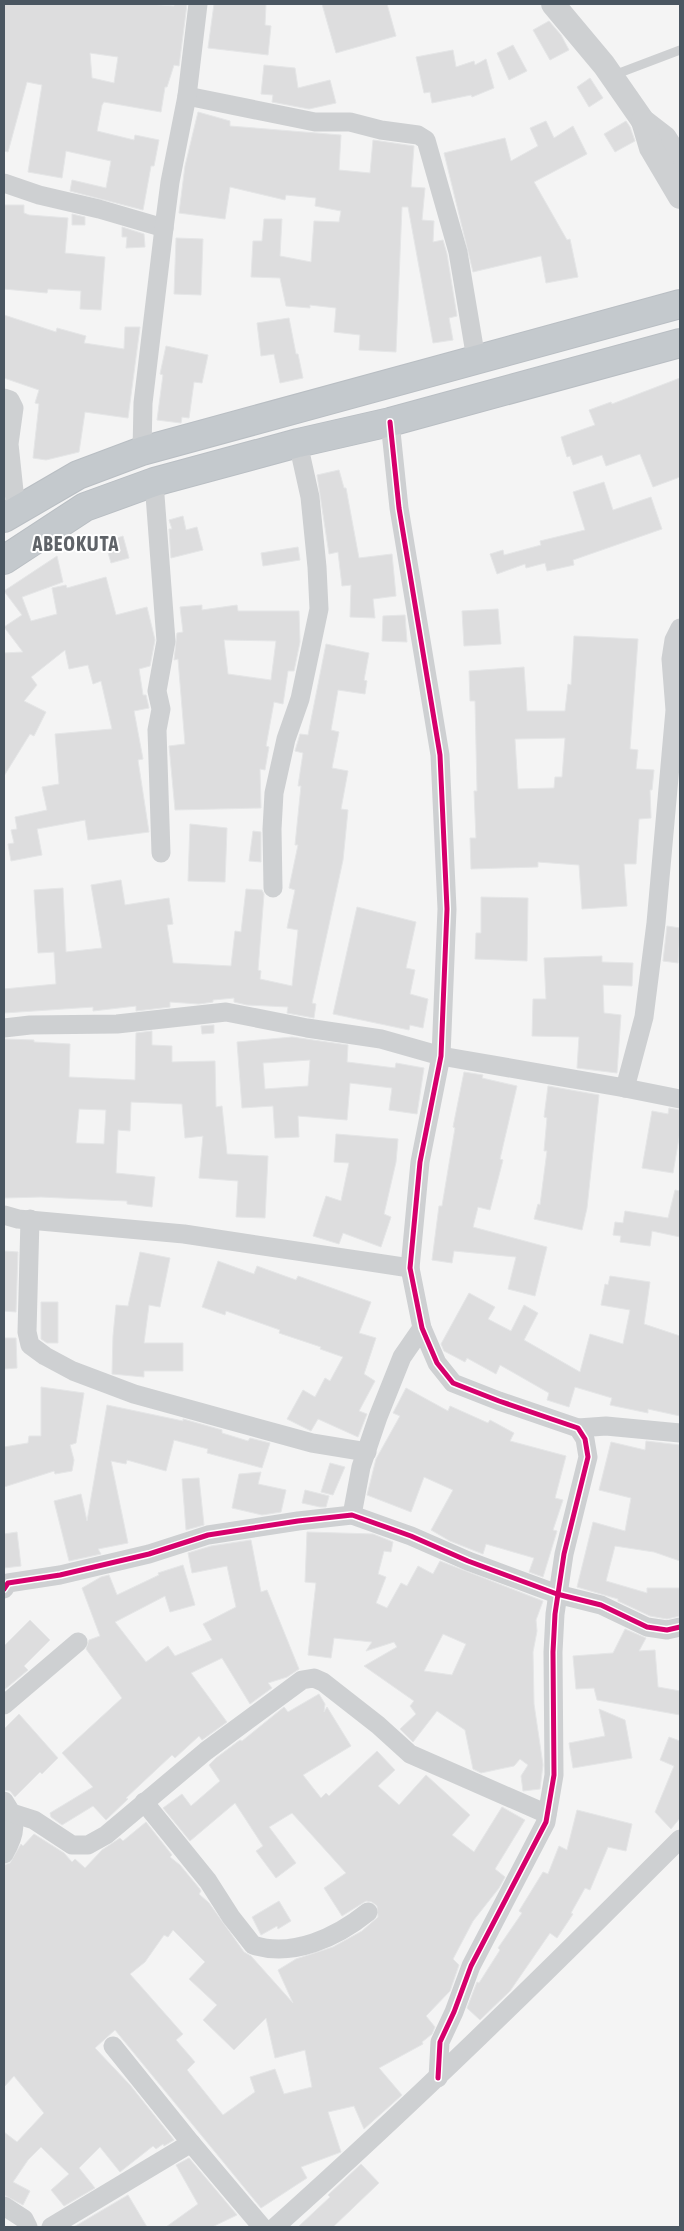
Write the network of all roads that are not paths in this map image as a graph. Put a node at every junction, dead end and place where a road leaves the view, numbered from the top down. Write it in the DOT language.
graph roads {
  1 [pos="198,4"];
  2 [pos="552,4"];
  3 [pos="680,50"];
  4 [pos="612,76"];
  5 [pos="187,96"];
  6 [pos="643,121"];
  7 [pos="680,162"];
  8 [pos="4,183"];
  9 [pos="680,197"];
  10 [pos="164,228"];
  11 [pos="680,304"];
  12 [pos="680,343"];
  13 [pos="476,359"];
  14 [pos="4,398"];
  15 [pos="390,422"];
  16 [pos="298,444"];
  17 [pos="142,450"];
  18 [pos="154,482"];
  19 [pos="10,514"];
  20 [pos="4,560"];
  21 [pos="680,628"];
  22 [pos="162,853"];
  23 [pos="273,888"];
  24 [pos="4,1028"];
  25 [pos="441,1056"];
  26 [pos="625,1088"];
  27 [pos="680,1099"];
  28 [pos="4,1215"];
  29 [pos="30,1219"];
  30 [pos="410,1268"];
  31 [pos="422,1328"];
  32 [pos="578,1428"];
  33 [pos="680,1432"];
  34 [pos="367,1452"];
  35 [pos="352,1515"];
  36 [pos="4,1589"];
  37 [pos="557,1594"];
  38 [pos="680,1627"];
  39 [pos="78,1642"];
  40 [pos="4,1705"];
  41 [pos="144,1802"];
  42 [pos="8,1807"];
  43 [pos="547,1814"];
  44 [pos="680,1839"];
  45 [pos="4,1854"];
  46 [pos="368,1912"];
  47 [pos="113,2046"];
  48 [pos="438,2078"];
  49 [pos="191,2144"];
  50 [pos="4,2206"];
  51 [pos="28,2227"];
  52 [pos="51,2227"];
  53 [pos="262,2227"];
  54 [pos="275,2227"];
  1 -- 5 [label="street"];
  2 -- 4 [label="street"];
  3 -- 4 [label="lane"];
  4 -- 6 [label="street"];
  5 -- 10 [label="street"];
  5 -- 13 [label="street"];
  6 -- 7 [label="street"];
  6 -- 9 [label="street"];
  8 -- 10 [label="street"];
  10 -- 17 [label="street"];
  11 -- 13 [label="highway"];
  12 -- 15 [label="highway"];
  13 -- 17 [label="highway"];
  14 -- 19 [label="street"];
  15 -- 16 [label="highway"];
  15 -- 25 [label="street"];
  16 -- 18 [label="highway"];
  16 -- 23 [label="street"];
  17 -- 19 [label="highway"];
  18 -- 20 [label="highway"];
  18 -- 22 [label="street"];
  21 -- 26 [label="street"];
  24 -- 25 [label="street"];
  25 -- 26 [label="street"];
  25 -- 30 [label="street"];
  26 -- 27 [label="street"];
  28 -- 29 [label="street"];
  29 -- 30 [label="street"];
  29 -- 34 [label="street"];
  30 -- 31 [label="street"];
  31 -- 32 [label="street"];
  31 -- 34 [label="street"];
  32 -- 33 [label="street"];
  32 -- 37 [label="street"];
  34 -- 35 [label="street"];
  35 -- 36 [label="street"];
  35 -- 37 [label="street"];
  37 -- 38 [label="street"];
  37 -- 43 [label="street"];
  39 -- 40 [label="street"];
  41 -- 42 [label="street"];
  41 -- 43 [label="street"];
  41 -- 46 [label="street"];
  42 -- 45 [label="street"];
  43 -- 48 [label="street"];
  44 -- 48 [label="street"];
  47 -- 49 [label="street"];
  48 -- 54 [label="street"];
  49 -- 52 [label="street"];
  49 -- 53 [label="street"];
  50 -- 51 [label="street"];
}
